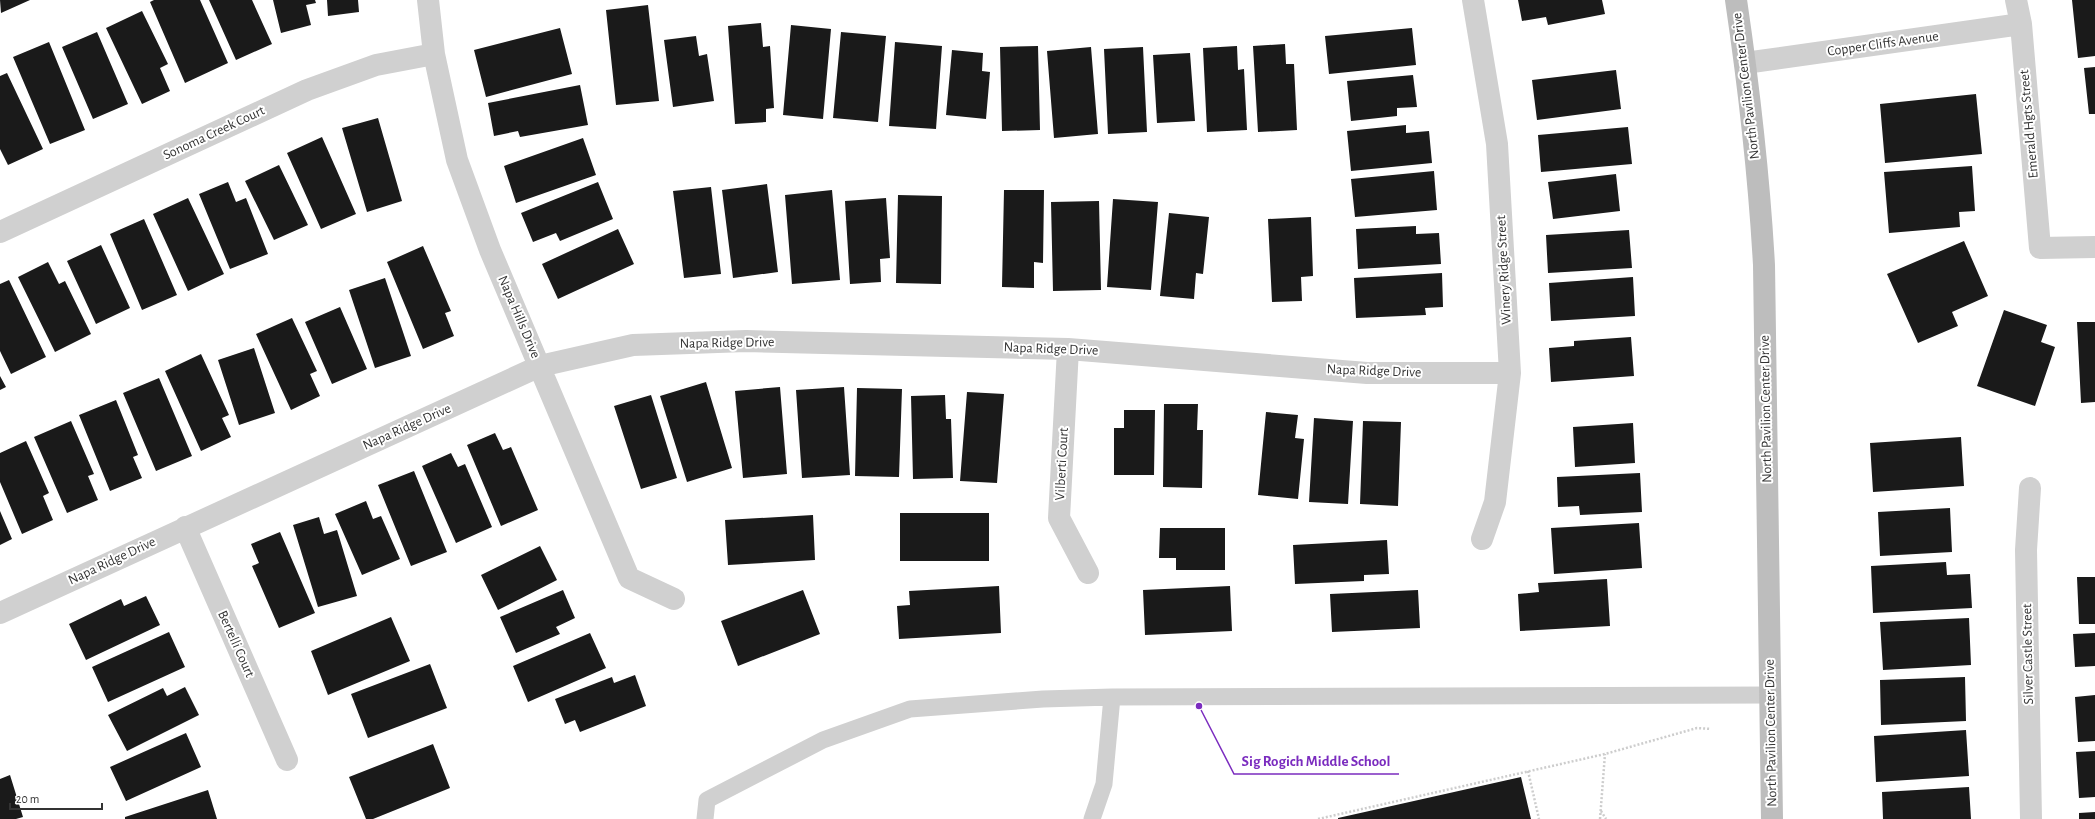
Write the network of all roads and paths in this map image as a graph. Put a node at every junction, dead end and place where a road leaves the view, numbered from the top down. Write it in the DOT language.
graph roads {
  1 [pos="428,0"];
  2 [pos="1473,0"];
  3 [pos="1736,0"];
  4 [pos="2016,0"];
  5 [pos="2021,24"];
  6 [pos="434,54"];
  7 [pos="1745,63"];
  8 [pos="0,232"];
  9 [pos="2095,247"];
  10 [pos="1068,349"];
  11 [pos="540,366"];
  12 [pos="1510,373"];
  13 [pos="2030,488"];
  14 [pos="185,527"];
  15 [pos="1482,539"];
  16 [pos="1088,573"];
  17 [pos="674,599"];
  18 [pos="0,613"];
  19 [pos="1771,695"];
  20 [pos="1112,697"];
  21 [pos="1711,729"];
  22 [pos="1605,754"];
  23 [pos="287,760"];
  24 [pos="1528,771"];
  25 [pos="1601,810"];
  26 [pos="705,819"];
  27 [pos="1092,819"];
  28 [pos="1318,819"];
  29 [pos="1539,819"];
  30 [pos="1600,819"];
  31 [pos="1606,819"];
  32 [pos="1772,819"];
  33 [pos="2031,819"];
  1 -- 6 [label="street, Napa Hills Drive"];
  2 -- 12 [label="street, Winery Ridge Street"];
  3 -- 7 [label="street, North Pavilion Center Drive"];
  4 -- 5 [label="street, Emerald Hgts Street"];
  5 -- 7 [label="street, Copper Cliffs Avenue"];
  5 -- 9 [label="street, Emerald Hgts Street"];
  6 -- 8 [label="street, Sonoma Creek Court"];
  6 -- 11 [label="street, Napa Hills Drive"];
  7 -- 19 [label="street, North Pavilion Center Drive"];
  10 -- 11 [label="street, Napa Ridge Drive"];
  10 -- 12 [label="street, Napa Ridge Drive"];
  10 -- 16 [label="street, Vilberti Court"];
  11 -- 14 [label="street, Napa Ridge Drive"];
  11 -- 17 [label="street, Napa Hills Drive"];
  12 -- 15 [label="street, Winery Ridge Street"];
  13 -- 33 [label="street, Silver Castle Street"];
  14 -- 18 [label="street, Napa Ridge Drive"];
  14 -- 23 [label="street, Bertelli Court"];
  19 -- 20 [label="lane"];
  19 -- 32 [label="street, North Pavilion Center Drive"];
  20 -- 26 [label="lane"];
  20 -- 27 [label="lane"];
  21 -- 22 [label="path"];
  22 -- 24 [label="path"];
  22 -- 25 [label="path"];
  24 -- 28 [label="path"];
  24 -- 29 [label="path"];
  25 -- 30 [label="path"];
  25 -- 31 [label="path"];
}
